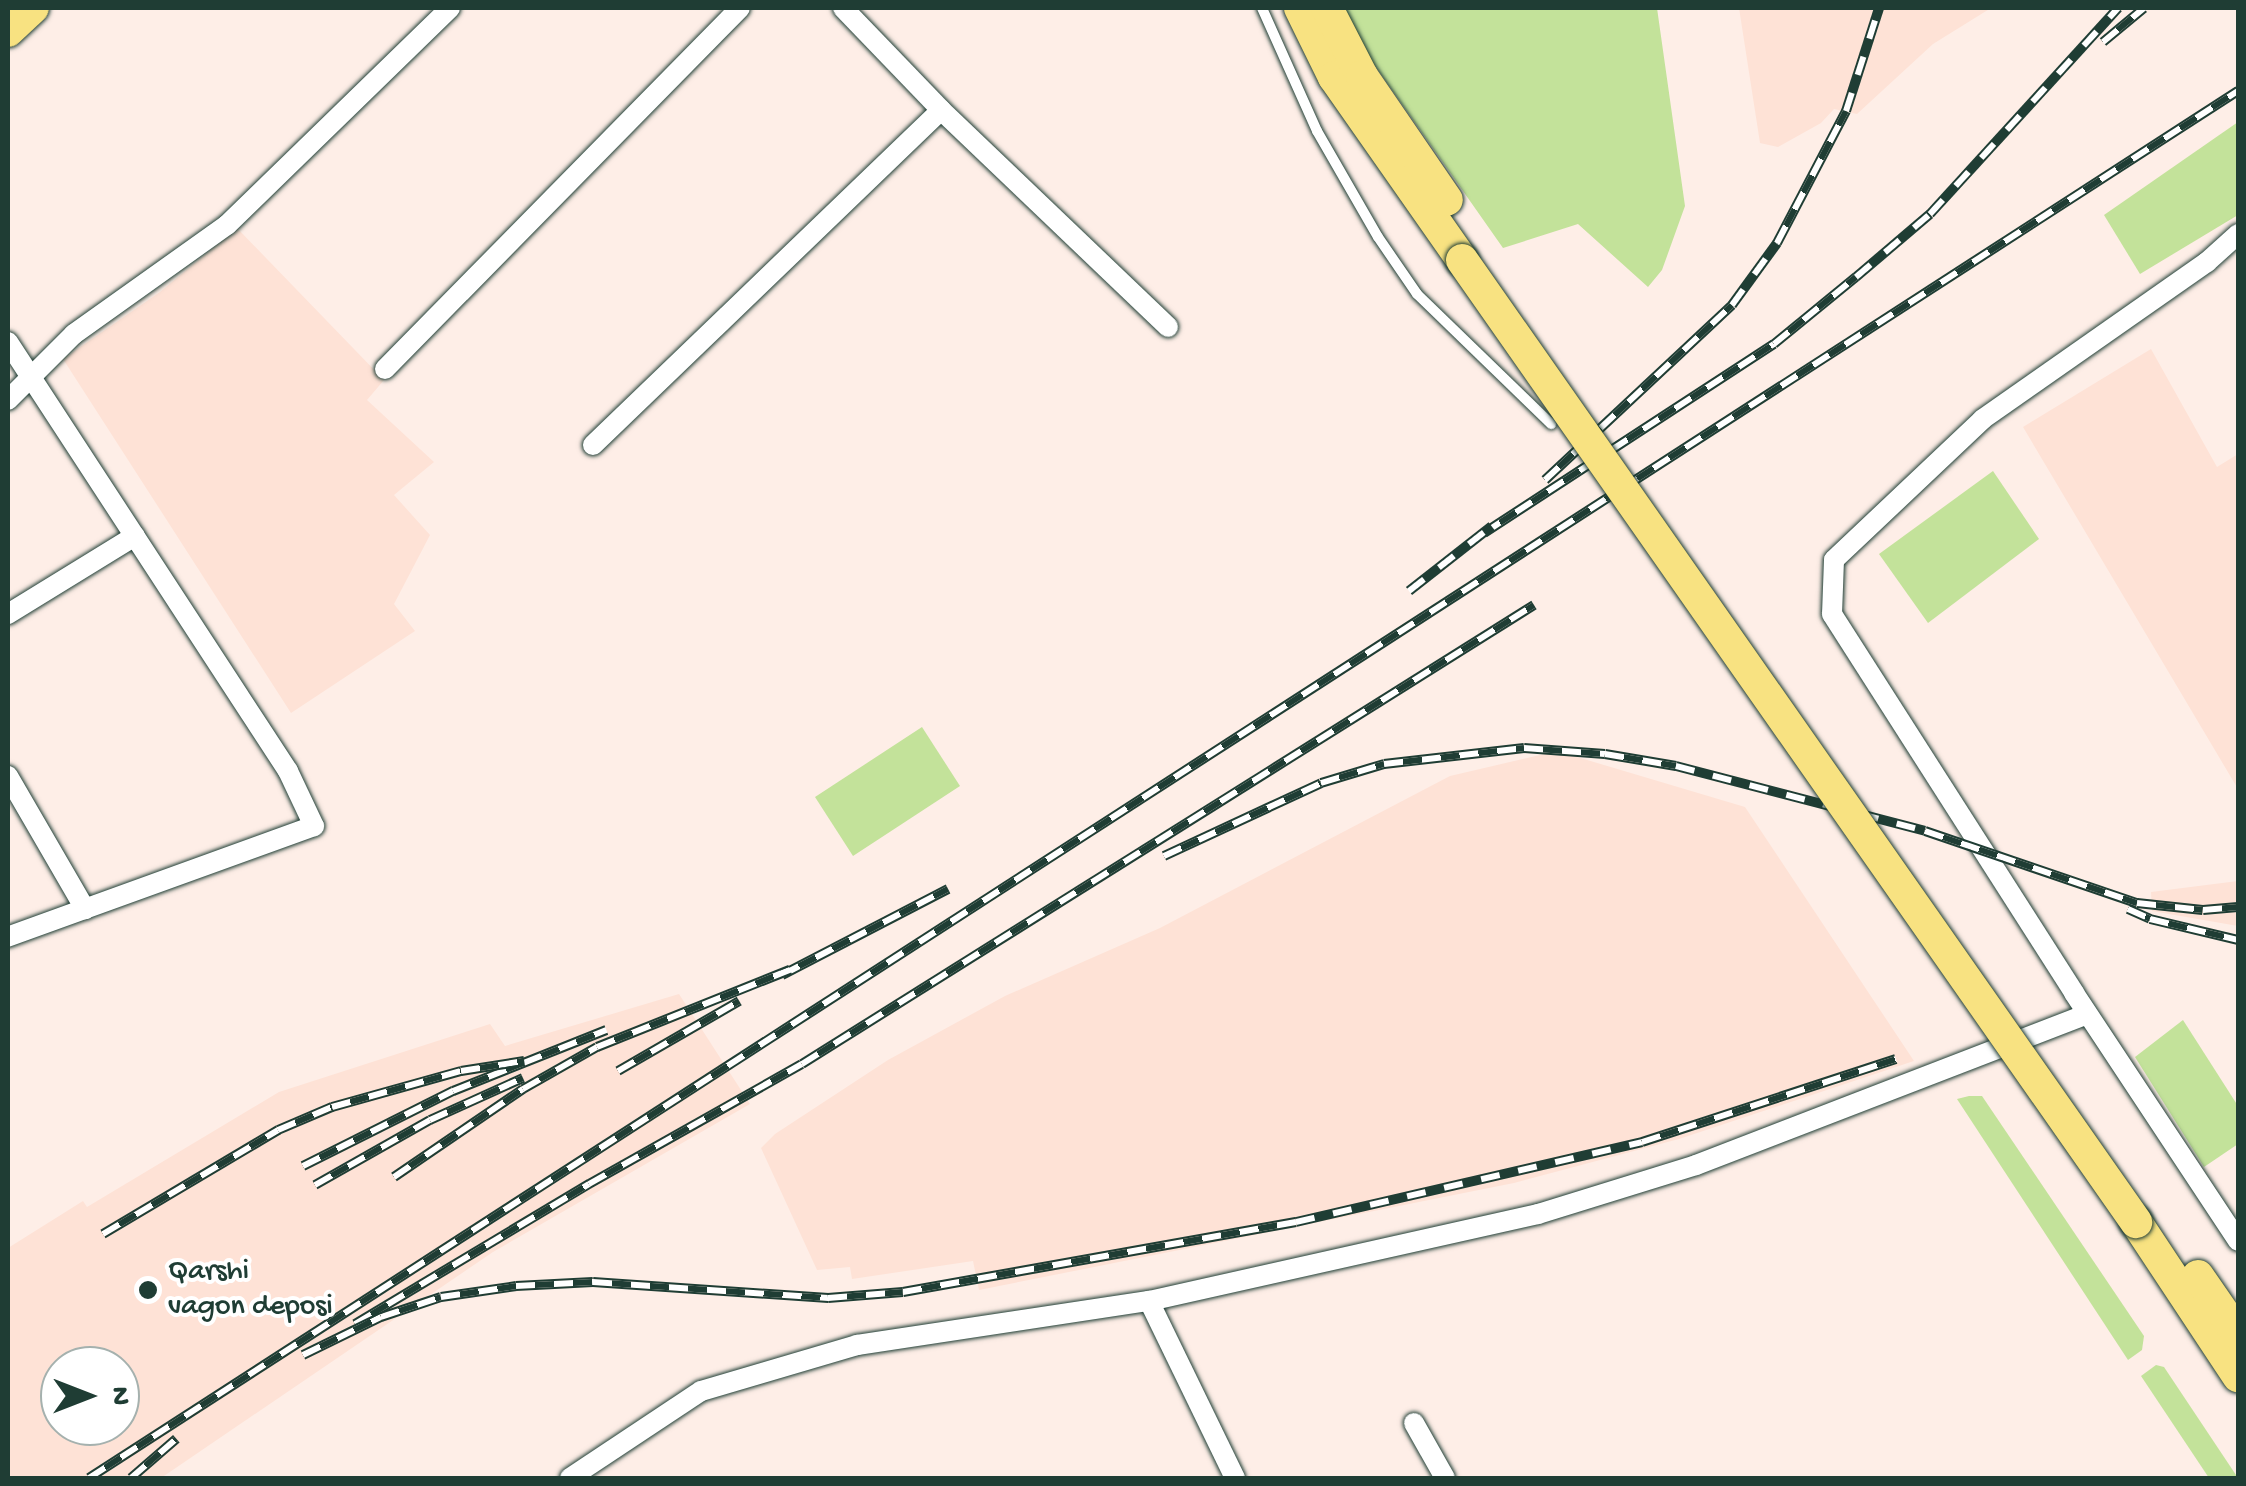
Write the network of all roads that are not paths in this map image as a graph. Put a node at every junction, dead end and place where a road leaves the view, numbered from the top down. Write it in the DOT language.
graph roads {
  1 [pos="33,8"];
  2 [pos="450,8"];
  3 [pos="740,8"];
  4 [pos="843,8"];
  5 [pos="1262,8"];
  6 [pos="1300,8"];
  7 [pos="1326,8"];
  8 [pos="8,31"];
  9 [pos="941,110"];
  10 [pos="2238,234"];
  11 [pos="1471,255"];
  12 [pos="1168,327"];
  13 [pos="8,342"];
  14 [pos="385,369"];
  15 [pos="32,376"];
  16 [pos="8,400"];
  17 [pos="1551,424"];
  18 [pos="593,445"];
  19 [pos="135,536"];
  20 [pos="8,614"];
  21 [pos="8,776"];
  22 [pos="85,909"];
  23 [pos="8,938"];
  24 [pos="2087,1014"];
  25 [pos="2144,1217"];
  26 [pos="2238,1241"];
  27 [pos="1149,1302"];
  28 [pos="2238,1334"];
  29 [pos="2238,1376"];
  30 [pos="1414,1423"];
  31 [pos="570,1478"];
  32 [pos="1235,1478"];
  33 [pos="1445,1478"];
  1 -- 8 [label="main road"];
  2 -- 15 [label="street"];
  3 -- 14 [label="street"];
  4 -- 9 [label="street"];
  5 -- 17 [label="lane"];
  6 -- 11 [label="main road"];
  7 -- 11 [label="main road"];
  9 -- 12 [label="street"];
  9 -- 18 [label="street"];
  10 -- 24 [label="street"];
  11 -- 25 [label="main road"];
  13 -- 15 [label="street"];
  15 -- 16 [label="street"];
  15 -- 19 [label="street"];
  19 -- 20 [label="street"];
  19 -- 22 [label="street"];
  21 -- 22 [label="street"];
  22 -- 23 [label="street"];
  24 -- 26 [label="street"];
  24 -- 27 [label="street"];
  25 -- 28 [label="main road"];
  25 -- 29 [label="main road"];
  27 -- 31 [label="street"];
  27 -- 32 [label="street"];
  30 -- 33 [label="street"];
}
